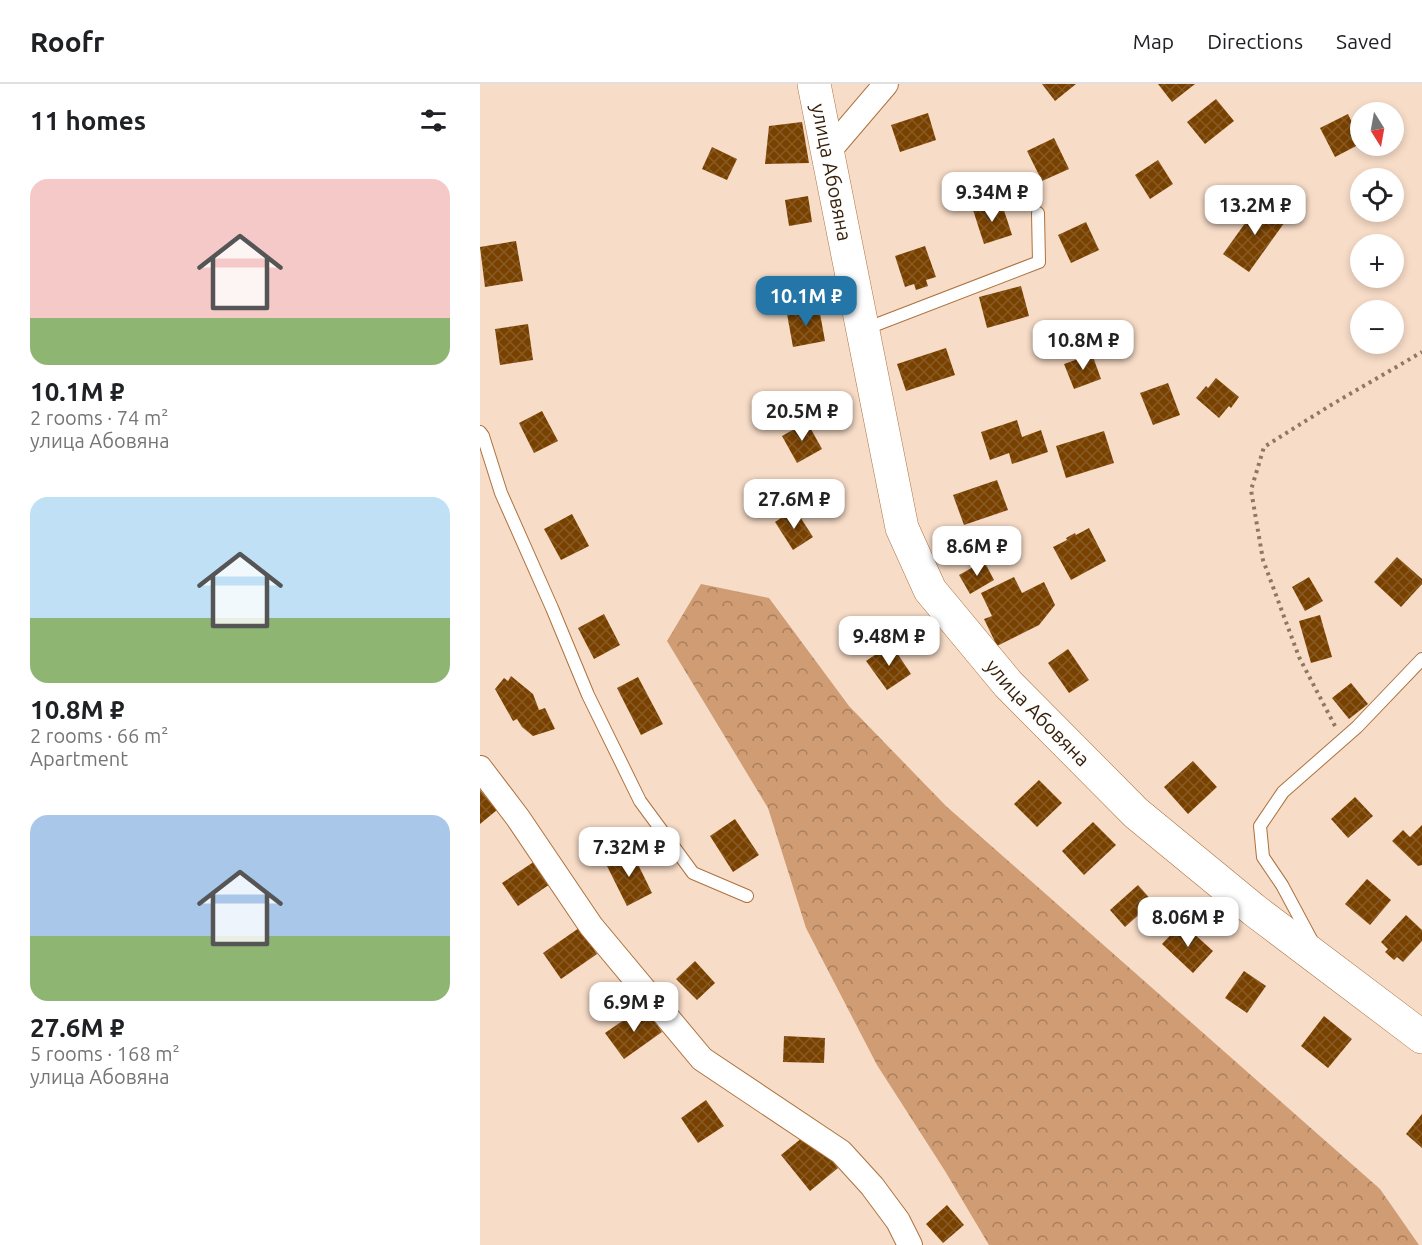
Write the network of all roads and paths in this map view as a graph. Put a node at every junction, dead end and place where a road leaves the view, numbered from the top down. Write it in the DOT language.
graph roads {
  1 [pos="814,84"];
  2 [pos="886,84"];
  3 [pos="828,152"];
  4 [pos="1038,213"];
  5 [pos="862,329"];
  6 [pos="1422,352"];
  7 [pos="480,432"];
  8 [pos="1422,659"];
  9 [pos="1342,740"];
  10 [pos="480,768"];
  11 [pos="747,896"];
  12 [pos="1324,963"];
  13 [pos="1422,1037"];
  14 [pos="909,1245"];
  1 -- 3 [label="street, улица Абовяна"];
  2 -- 3 [label="street"];
  3 -- 5 [label="street, улица Абовяна"];
  4 -- 5 [label="lane"];
  5 -- 12 [label="street, улица Абовяна"];
  6 -- 9 [label="path"];
  7 -- 11 [label="lane"];
  8 -- 9 [label="lane"];
  9 -- 12 [label="lane"];
  10 -- 14 [label="street"];
  12 -- 13 [label="street, улица Абовяна"];
}
